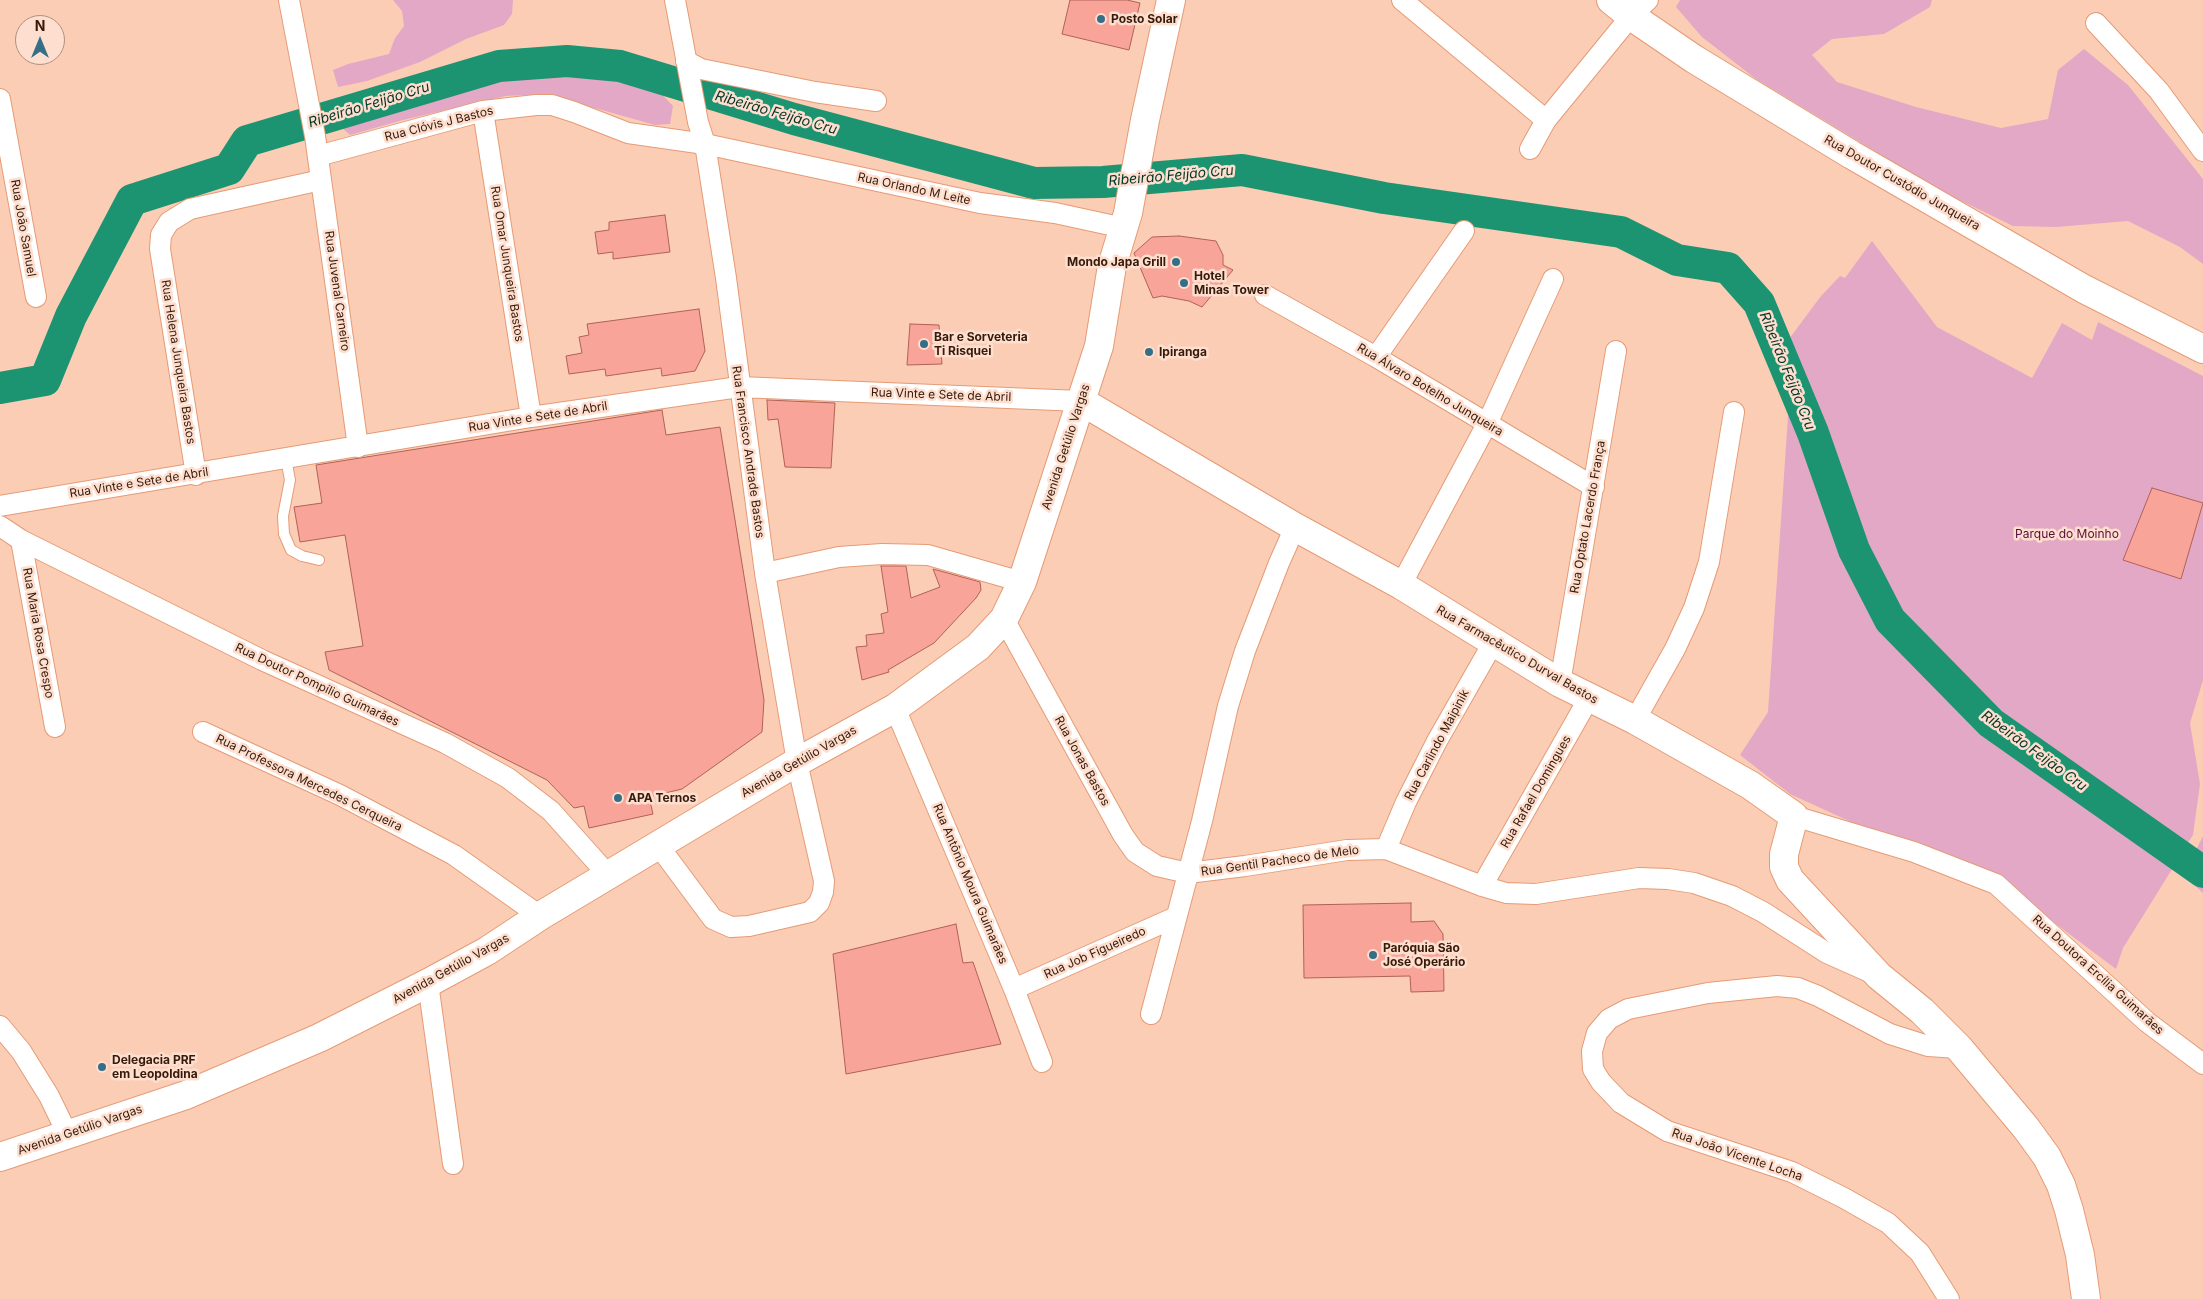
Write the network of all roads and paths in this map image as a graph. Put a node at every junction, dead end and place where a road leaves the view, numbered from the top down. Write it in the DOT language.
graph roads {
  1 [pos="289,0"];
  2 [pos="675,0"];
  3 [pos="1171,0"];
  4 [pos="1402,0"];
  5 [pos="1630,5"];
  6 [pos="2096,23"];
  7 [pos="687,67"];
  8 [pos="0,100"];
  9 [pos="876,102"];
  10 [pos="483,112"];
  11 [pos="1546,120"];
  12 [pos="706,144"];
  13 [pos="316,146"];
  14 [pos="1530,149"];
  15 [pos="2203,151"];
  16 [pos="321,180"];
  17 [pos="1126,221"];
  18 [pos="1464,232"];
  19 [pos="1553,280"];
  20 [pos="1265,295"];
  21 [pos="36,297"];
  22 [pos="2203,349"];
  23 [pos="1616,352"];
  24 [pos="1376,357"];
  25 [pos="739,387"];
  26 [pos="1081,401"];
  27 [pos="1734,412"];
  28 [pos="531,417"];
  29 [pos="1487,424"];
  30 [pos="358,447"];
  31 [pos="286,459"];
  32 [pos="196,474"];
  33 [pos="1594,487"];
  34 [pos="0,506"];
  35 [pos="0,526"];
  36 [pos="1295,527"];
  37 [pos="21,540"];
  38 [pos="320,560"];
  39 [pos="765,573"];
  40 [pos="1022,582"];
  41 [pos="1401,585"];
  42 [pos="1004,619"];
  43 [pos="1493,643"];
  44 [pos="1560,683"];
  45 [pos="1590,698"];
  46 [pos="895,708"];
  47 [pos="1635,720"];
  48 [pos="55,727"];
  49 [pos="203,732"];
  50 [pos="797,762"];
  51 [pos="1794,816"];
  52 [pos="658,845"];
  53 [pos="1386,849"];
  54 [pos="1188,873"];
  55 [pos="609,876"];
  56 [pos="1996,884"];
  57 [pos="1482,886"];
  58 [pos="540,916"];
  59 [pos="1176,918"];
  60 [pos="1879,976"];
  61 [pos="428,983"];
  62 [pos="1014,989"];
  63 [pos="1151,1014"];
  64 [pos="0,1026"];
  65 [pos="1959,1048"];
  66 [pos="1042,1062"];
  67 [pos="2203,1064"];
  68 [pos="67,1134"];
  69 [pos="0,1157"];
  70 [pos="453,1164"];
  71 [pos="1949,1299"];
  72 [pos="2086,1299"];
  1 -- 13 [label="street, Rua Juvenal Carneiro"];
  2 -- 7 [label="street, Rua Francisco Andrade Bastos"];
  3 -- 17 [label="main road, Avenida Getúlio Vargas"];
  4 -- 11 [label="street"];
  5 -- 11 [label="street"];
  5 -- 22 [label="main road, Rua Doutor Custódio Junqueira"];
  6 -- 15 [label="street"];
  7 -- 9 [label="street"];
  7 -- 12 [label="street, Rua Francisco Andrade Bastos"];
  8 -- 21 [label="street, Rua João Samuel"];
  10 -- 12 [label="street, Rua Clóvis J Bastos"];
  10 -- 13 [label="street, Rua Clóvis J Bastos"];
  10 -- 28 [label="street, Rua Omar Junqueira Bastos"];
  11 -- 14 [label="street"];
  12 -- 17 [label="street, Rua Orlando M Leite"];
  12 -- 25 [label="street, Rua Francisco Andrade Bastos"];
  13 -- 16 [label="street, Rua Juvenal Carneiro"];
  16 -- 30 [label="street, Rua Juvenal Carneiro"];
  16 -- 32 [label="street, Rua Helena Junqueira Bastos"];
  17 -- 26 [label="main road, Avenida Getúlio Vargas"];
  18 -- 24 [label="street"];
  19 -- 29 [label="street"];
  20 -- 24 [label="street, Rua Álvaro Botelho Junqueira"];
  23 -- 33 [label="street, Rua Optato Lacerdo França"];
  24 -- 29 [label="street, Rua Álvaro Botelho Junqueira"];
  25 -- 26 [label="street, Rua Vinte e Sete de Abril"];
  25 -- 28 [label="street, Rua Vinte e Sete de Abril"];
  25 -- 39 [label="street, Rua Francisco Andrade Bastos"];
  26 -- 36 [label="main road, Rua Farmacêutico Durval Bastos"];
  26 -- 40 [label="main road, Avenida Getúlio Vargas"];
  27 -- 47 [label="street"];
  28 -- 30 [label="street, Rua Vinte e Sete de Abril"];
  29 -- 33 [label="street, Rua Álvaro Botelho Junqueira"];
  29 -- 41 [label="street"];
  30 -- 31 [label="street, Rua Vinte e Sete de Abril"];
  31 -- 32 [label="street, Rua Vinte e Sete de Abril"];
  31 -- 38 [label="lane"];
  32 -- 34 [label="street, Rua Vinte e Sete de Abril"];
  33 -- 44 [label="street, Rua Optato Lacerdo França"];
  35 -- 37 [label="street, Rua Doutor Pompílio Guimarães"];
  36 -- 41 [label="main road, Rua Farmacêutico Durval Bastos"];
  36 -- 54 [label="street"];
  37 -- 48 [label="street, Rua Maria Rosa Crespo"];
  37 -- 55 [label="street, Rua Doutor Pompílio Guimarães"];
  39 -- 40 [label="street"];
  39 -- 50 [label="street, Rua Francisco Andrade Bastos"];
  40 -- 42 [label="main road, Avenida Getúlio Vargas"];
  41 -- 43 [label="main road, Rua Farmacêutico Durval Bastos"];
  42 -- 46 [label="main road, Avenida Getúlio Vargas"];
  42 -- 54 [label="street, Rua Jonas Bastos"];
  43 -- 44 [label="main road, Rua Farmacêutico Durval Bastos"];
  43 -- 53 [label="street, Rua Carlindo Maipinik"];
  44 -- 45 [label="main road, Rua Farmacêutico Durval Bastos"];
  45 -- 47 [label="main road, Rua Farmacêutico Durval Bastos"];
  45 -- 57 [label="street, Rua Rafael Domingues"];
  46 -- 50 [label="main road, Avenida Getúlio Vargas"];
  46 -- 62 [label="street, Rua Antônio Moura Guimarães"];
  47 -- 51 [label="main road, Rua Farmacêutico Durval Bastos"];
  49 -- 58 [label="street, Rua Professora Mercedes Cerqueira"];
  50 -- 52 [label="main road, Avenida Getúlio Vargas"];
  50 -- 52 [label="street, Rua Francisco Andrade Bastos"];
  51 -- 56 [label="street, Rua Farmacêutico Durval Bastos"];
  51 -- 60 [label="main road"];
  52 -- 55 [label="main road, Avenida Getúlio Vargas"];
  53 -- 54 [label="street, Rua Gentil Pacheco de Melo"];
  53 -- 57 [label="street, Rua Gentil Pacheco de Melo"];
  54 -- 59 [label="street"];
  55 -- 58 [label="main road, Avenida Getúlio Vargas"];
  56 -- 67 [label="street, Rua Doutora Ercília Guimarães"];
  57 -- 60 [label="street, Rua Gentil Pacheco de Melo"];
  58 -- 61 [label="main road, Avenida Getúlio Vargas"];
  59 -- 62 [label="street, Rua Job Figueiredo"];
  59 -- 63 [label="street"];
  60 -- 65 [label="main road"];
  61 -- 68 [label="main road, Avenida Getúlio Vargas"];
  61 -- 70 [label="street"];
  62 -- 66 [label="street, Rua Antônio Moura Guimarães"];
  64 -- 68 [label="street"];
  65 -- 71 [label="street, Rua João Vicente Locha"];
  65 -- 72 [label="main road"];
  68 -- 69 [label="main road, Avenida Getúlio Vargas"];
}
